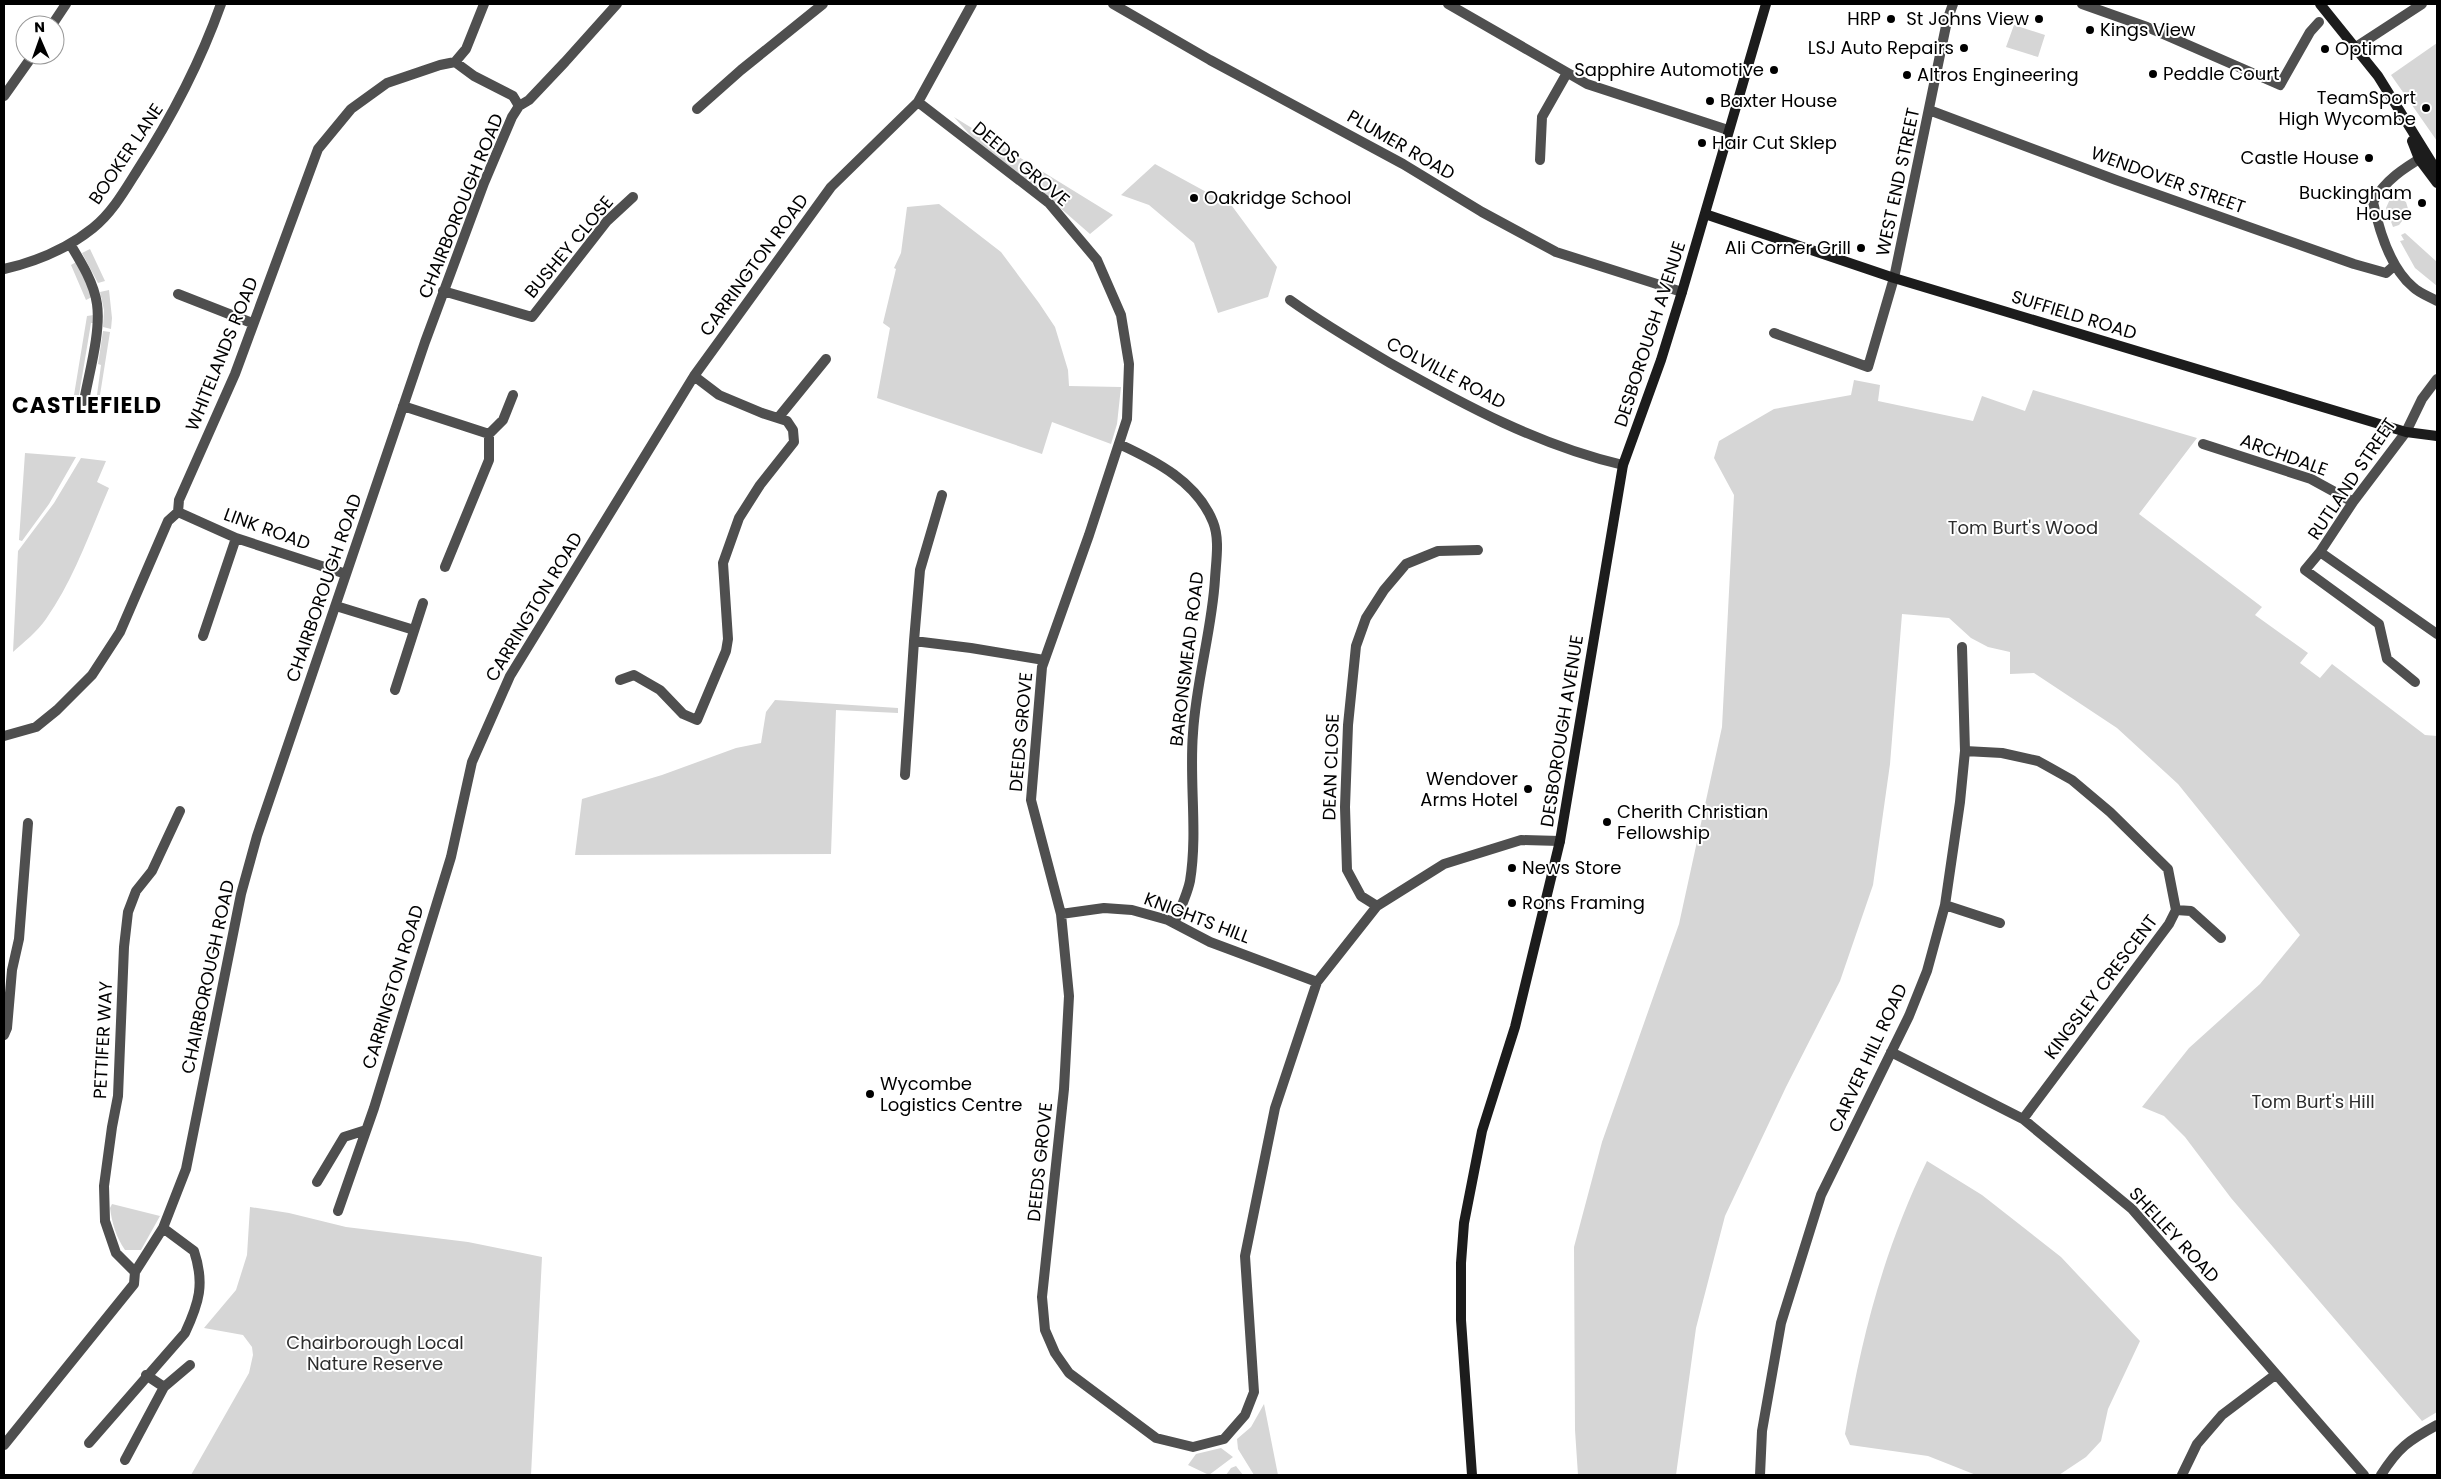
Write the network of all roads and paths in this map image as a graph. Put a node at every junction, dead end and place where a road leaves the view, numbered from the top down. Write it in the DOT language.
graph roads {
  1 [pos="66,4"];
  2 [pos="221,4"];
  3 [pos="484,4"];
  4 [pos="617,4"];
  5 [pos="823,4"];
  6 [pos="972,4"];
  7 [pos="1113,4"];
  8 [pos="1448,4"];
  9 [pos="1766,4"];
  10 [pos="1953,4"];
  11 [pos="2082,4"];
  12 [pos="2320,4"];
  13 [pos="2422,4"];
  14 [pos="59,15"];
  15 [pos="2319,22"];
  16 [pos="2356,46"];
  17 [pos="455,62"];
  18 [pos="26,65"];
  19 [pos="1567,73"];
  20 [pos="4,96"];
  21 [pos="918,102"];
  22 [pos="519,106"];
  23 [pos="697,109"];
  24 [pos="1929,110"];
  25 [pos="1728,130"];
  26 [pos="2422,157"];
  27 [pos="1540,160"];
  28 [pos="2437,171"];
  29 [pos="2437,183"];
  30 [pos="633,198"];
  31 [pos="1705,214"];
  32 [pos="70,244"];
  33 [pos="2395,264"];
  34 [pos="4,269"];
  35 [pos="1894,278"];
  36 [pos="444,291"];
  37 [pos="1682,292"];
  38 [pos="178,294"];
  39 [pos="1290,300"];
  40 [pos="2437,300"];
  41 [pos="252,323"];
  42 [pos="1774,333"];
  43 [pos="826,359"];
  44 [pos="694,376"];
  45 [pos="2437,379"];
  46 [pos="513,395"];
  47 [pos="84,401"];
  48 [pos="404,406"];
  49 [pos="778,418"];
  50 [pos="2406,432"];
  51 [pos="489,434"];
  52 [pos="2437,436"];
  53 [pos="1119,444"];
  54 [pos="2203,444"];
  55 [pos="1623,465"];
  56 [pos="942,495"];
  57 [pos="2353,502"];
  58 [pos="178,512"];
  59 [pos="236,538"];
  60 [pos="1478,550"];
  61 [pos="2320,552"];
  62 [pos="445,567"];
  63 [pos="346,574"];
  64 [pos="423,603"];
  65 [pos="336,606"];
  66 [pos="414,630"];
  67 [pos="2437,634"];
  68 [pos="203,636"];
  69 [pos="914,642"];
  70 [pos="1962,647"];
  71 [pos="1044,660"];
  72 [pos="620,680"];
  73 [pos="2415,682"];
  74 [pos="395,690"];
  75 [pos="4,736"];
  76 [pos="1965,751"];
  77 [pos="905,775"];
  78 [pos="180,811"];
  79 [pos="28,823"];
  80 [pos="1560,842"];
  81 [pos="1945,905"];
  82 [pos="1377,906"];
  83 [pos="2176,910"];
  84 [pos="1061,914"];
  85 [pos="1174,923"];
  86 [pos="2000,923"];
  87 [pos="2221,938"];
  88 [pos="1317,982"];
  89 [pos="4,1035"];
  90 [pos="1891,1052"];
  91 [pos="2023,1119"];
  92 [pos="366,1130"];
  93 [pos="317,1182"];
  94 [pos="338,1211"];
  95 [pos="163,1228"];
  96 [pos="135,1272"];
  97 [pos="190,1365"];
  98 [pos="146,1375"];
  99 [pos="2275,1375"];
  100 [pos="164,1387"];
  101 [pos="2437,1424"];
  102 [pos="89,1443"];
  103 [pos="4,1445"];
  104 [pos="125,1460"];
  105 [pos="1472,1475"];
  106 [pos="1760,1475"];
  107 [pos="2182,1475"];
  108 [pos="2364,1475"];
  109 [pos="2381,1475"];
  1 -- 14 [label="street"];
  2 -- 32 [label="street, BOOKER LANE"];
  3 -- 17 [label="street"];
  4 -- 22 [label="street, CHAIRBOROUGH ROAD"];
  5 -- 23 [label="street"];
  6 -- 21 [label="street, CARRINGTON ROAD"];
  7 -- 37 [label="street, PLUMER ROAD"];
  8 -- 19 [label="street"];
  9 -- 25 [label="street, DESBOROUGH AVENUE"];
  10 -- 24 [label="street, WEST END STREET"];
  11 -- 15 [label="street"];
  12 -- 16 [label="street"];
  13 -- 16 [label="street"];
  16 -- 26 [label="street"];
  17 -- 22 [label="street"];
  17 -- 41 [label="street, WHITELANDS ROAD"];
  18 -- 20 [label="street"];
  19 -- 25 [label="street"];
  19 -- 27 [label="street"];
  21 -- 44 [label="street, CARRINGTON ROAD"];
  21 -- 53 [label="street, DEEDS GROVE"];
  22 -- 36 [label="street, CHAIRBOROUGH ROAD"];
  24 -- 33 [label="street, WENDOVER STREET"];
  24 -- 35 [label="street, WEST END STREET"];
  25 -- 31 [label="street, DESBOROUGH AVENUE"];
  26 -- 28 [label="street"];
  26 -- 29 [label="street"];
  26 -- 33 [label="street"];
  30 -- 36 [label="street, BUSHEY CLOSE"];
  31 -- 35 [label="street, SUFFIELD ROAD"];
  31 -- 37 [label="street, DESBOROUGH AVENUE"];
  32 -- 34 [label="street, BOOKER LANE"];
  32 -- 47 [label="street"];
  33 -- 40 [label="street"];
  35 -- 42 [label="street, WEST END STREET"];
  35 -- 50 [label="street, SUFFIELD ROAD"];
  36 -- 48 [label="street, CHAIRBOROUGH ROAD"];
  37 -- 55 [label="street, DESBOROUGH AVENUE"];
  38 -- 41 [label="street"];
  39 -- 55 [label="street, COLVILLE ROAD"];
  41 -- 58 [label="street, WHITELANDS ROAD"];
  43 -- 49 [label="street"];
  44 -- 49 [label="street"];
  44 -- 92 [label="street, CARRINGTON ROAD"];
  45 -- 50 [label="street, RUTLAND STREET"];
  46 -- 51 [label="street"];
  48 -- 51 [label="street"];
  48 -- 63 [label="street, CHAIRBOROUGH ROAD"];
  49 -- 72 [label="street"];
  50 -- 52 [label="street, SUFFIELD ROAD"];
  50 -- 57 [label="street, RUTLAND STREET"];
  51 -- 62 [label="street"];
  53 -- 71 [label="street, DEEDS GROVE"];
  53 -- 85 [label="street, BARONSMEAD ROAD"];
  54 -- 57 [label="street, ARCHDALE"];
  55 -- 80 [label="street, DESBOROUGH AVENUE"];
  56 -- 69 [label="street"];
  57 -- 61 [label="street, RUTLAND STREET"];
  58 -- 59 [label="street, LINK ROAD"];
  58 -- 75 [label="street, WHITELANDS ROAD"];
  59 -- 63 [label="street, LINK ROAD"];
  59 -- 68 [label="street"];
  60 -- 82 [label="street, DEAN CLOSE"];
  61 -- 67 [label="street, RUTLAND STREET"];
  61 -- 73 [label="street"];
  63 -- 65 [label="street, CHAIRBOROUGH ROAD"];
  64 -- 66 [label="street"];
  65 -- 66 [label="street"];
  65 -- 95 [label="street, CHAIRBOROUGH ROAD"];
  66 -- 74 [label="street"];
  69 -- 71 [label="street"];
  69 -- 77 [label="street"];
  70 -- 76 [label="street, CARVER HILL ROAD"];
  71 -- 84 [label="street, DEEDS GROVE"];
  76 -- 81 [label="street, CARVER HILL ROAD"];
  76 -- 83 [label="street, KINGSLEY CRESCENT"];
  78 -- 96 [label="street, PETTIFER WAY"];
  79 -- 89 [label="street"];
  80 -- 82 [label="street, DEEDS GROVE"];
  80 -- 105 [label="street, DESBOROUGH AVENUE"];
  81 -- 86 [label="street"];
  81 -- 90 [label="street, CARVER HILL ROAD"];
  82 -- 88 [label="street, DEEDS GROVE"];
  83 -- 87 [label="street"];
  83 -- 91 [label="street, KINGSLEY CRESCENT"];
  84 -- 85 [label="street, KNIGHTS HILL"];
  84 -- 88 [label="street, DEEDS GROVE"];
  85 -- 88 [label="street, KNIGHTS HILL"];
  90 -- 91 [label="street, SHELLEY ROAD"];
  90 -- 106 [label="street, CARVER HILL ROAD"];
  91 -- 99 [label="street, SHELLEY ROAD"];
  92 -- 93 [label="street"];
  92 -- 94 [label="street, CARRINGTON ROAD"];
  95 -- 96 [label="street, CHAIRBOROUGH ROAD"];
  95 -- 98 [label="street"];
  96 -- 103 [label="street, CHAIRBOROUGH ROAD"];
  97 -- 100 [label="street"];
  98 -- 100 [label="street"];
  98 -- 102 [label="street"];
  99 -- 107 [label="street"];
  99 -- 108 [label="street, SHELLEY ROAD"];
  100 -- 104 [label="street"];
  101 -- 109 [label="street"];
}
